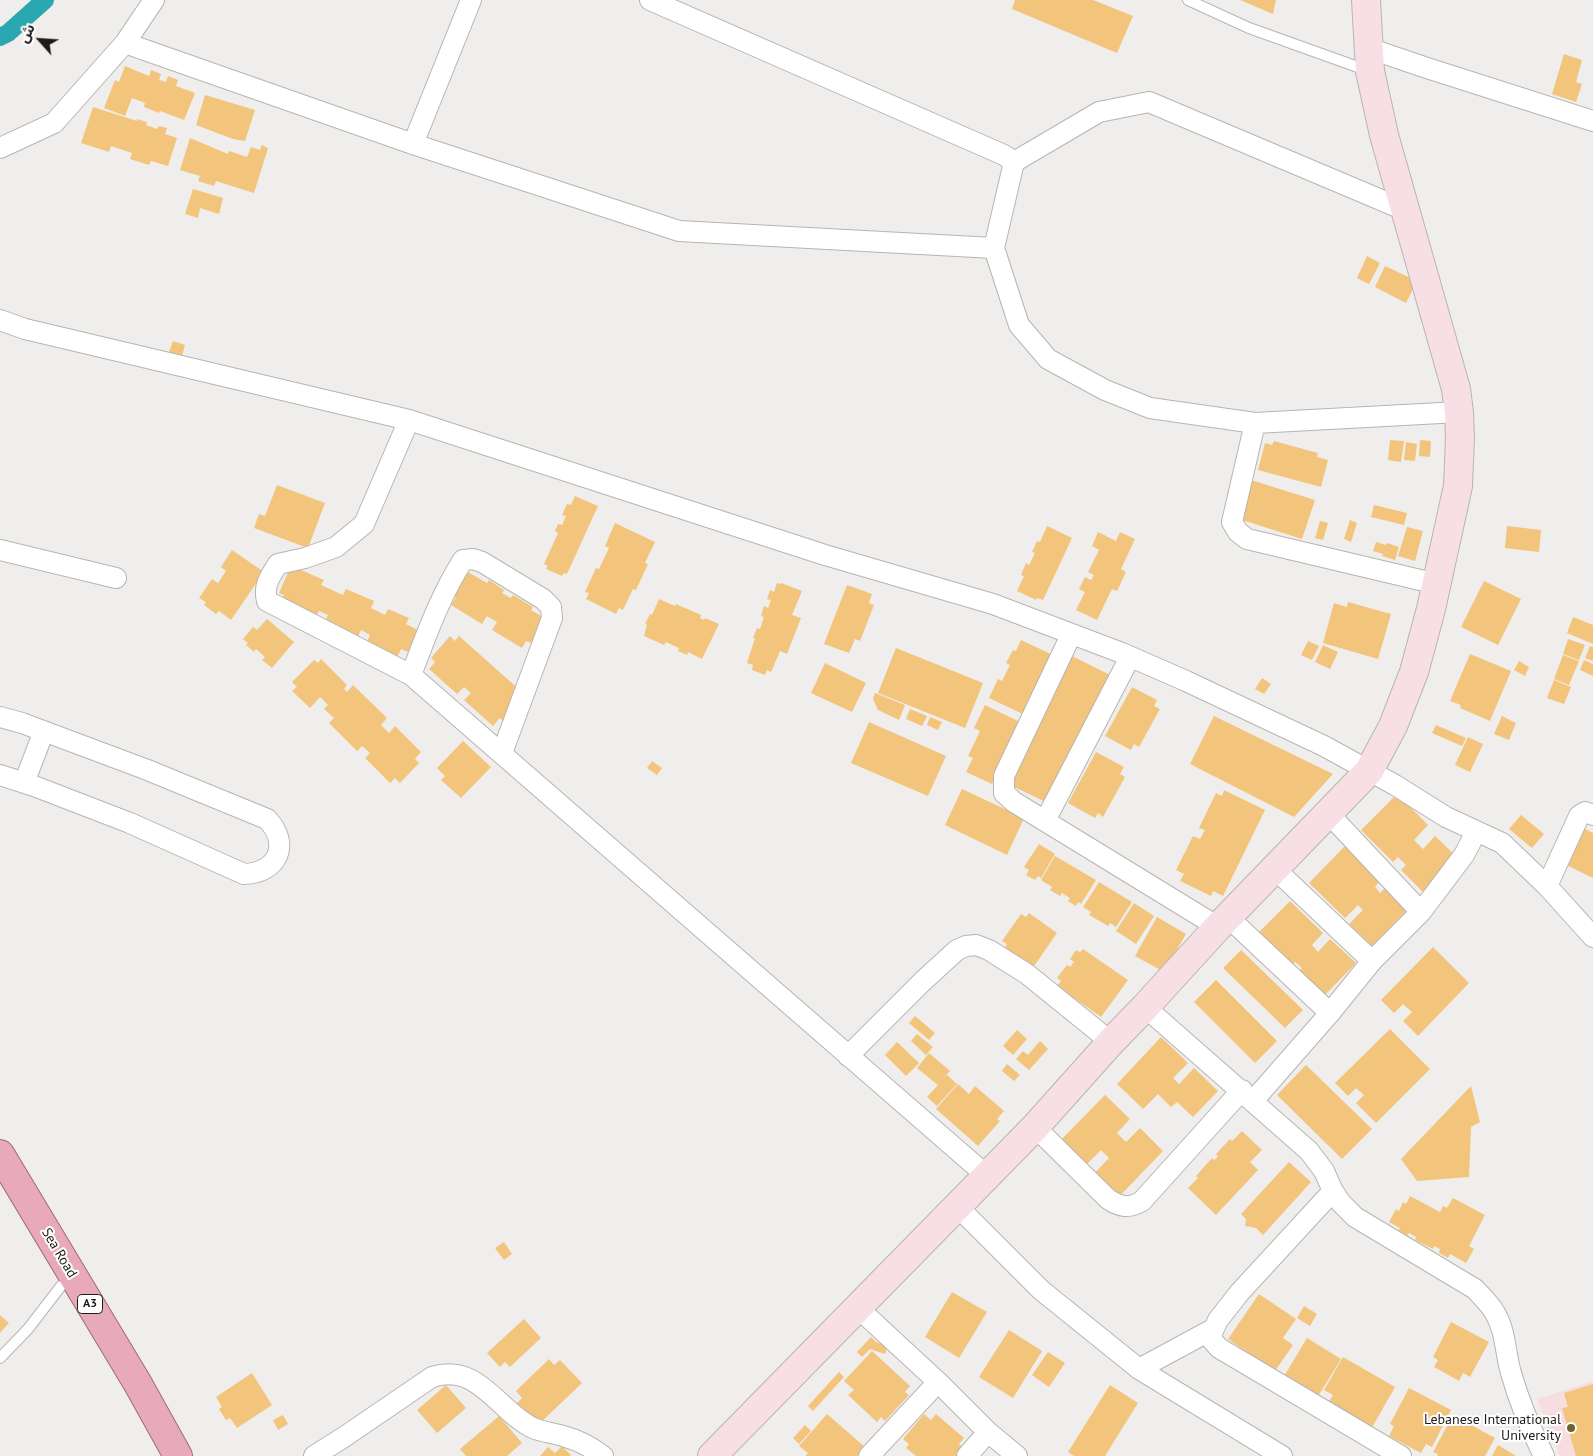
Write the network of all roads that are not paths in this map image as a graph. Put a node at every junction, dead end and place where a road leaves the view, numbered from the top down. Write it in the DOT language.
graph roads {
  1 [pos="154,0"];
  2 [pos="471,0"];
  3 [pos="650,0"];
  4 [pos="1188,0"];
  5 [pos="1366,0"];
  6 [pos="125,42"];
  7 [pos="1369,59"];
  8 [pos="1593,121"];
  9 [pos="413,144"];
  10 [pos="0,148"];
  11 [pos="1014,162"];
  12 [pos="1406,211"];
  13 [pos="994,248"];
  14 [pos="0,320"];
  15 [pos="1459,412"];
  16 [pos="409,420"];
  17 [pos="1255,423"];
  18 [pos="0,550"];
  19 [pos="116,578"];
  20 [pos="1437,584"];
  21 [pos="1071,634"];
  22 [pos="1130,657"];
  23 [pos="411,675"];
  24 [pos="0,717"];
  25 [pos="44,731"];
  26 [pos="502,753"];
  27 [pos="1370,771"];
  28 [pos="0,775"];
  29 [pos="24,782"];
  30 [pos="1329,814"];
  31 [pos="1593,815"];
  32 [pos="1045,821"];
  33 [pos="1476,832"];
  34 [pos="1275,869"];
  35 [pos="1547,886"];
  36 [pos="1421,912"];
  37 [pos="1223,922"];
  38 [pos="1593,937"];
  39 [pos="1372,961"];
  40 [pos="1145,1007"];
  41 [pos="1330,1013"];
  42 [pos="1111,1042"];
  43 [pos="848,1056"];
  44 [pos="1248,1096"];
  45 [pos="1035,1127"];
  46 [pos="0,1154"];
  47 [pos="987,1176"];
  48 [pos="0,1190"];
  49 [pos="1332,1191"];
  50 [pos="958,1206"];
  51 [pos="61,1286"];
  52 [pos="858,1308"];
  53 [pos="1213,1329"];
  54 [pos="0,1358"];
  55 [pos="1139,1369"];
  56 [pos="938,1382"];
  57 [pos="988,1432"];
  58 [pos="160,1456"];
  59 [pos="178,1456"];
  60 [pos="314,1456"];
  61 [pos="604,1456"];
  62 [pos="712,1456"];
  63 [pos="869,1456"];
  64 [pos="967,1456"];
  65 [pos="1017,1456"];
  66 [pos="1282,1456"];
  67 [pos="1401,1456"];
  68 [pos="1544,1456"];
  1 -- 6 [label="street"];
  2 -- 9 [label="street"];
  3 -- 11 [label="street"];
  4 -- 7 [label="lane"];
  5 -- 7 [label="main road"];
  6 -- 9 [label="street"];
  6 -- 10 [label="street"];
  7 -- 8 [label="street"];
  7 -- 12 [label="main road"];
  9 -- 13 [label="street"];
  11 -- 12 [label="street"];
  11 -- 13 [label="street"];
  12 -- 15 [label="main road"];
  13 -- 17 [label="street"];
  14 -- 16 [label="street"];
  15 -- 17 [label="street"];
  15 -- 20 [label="main road"];
  16 -- 21 [label="street"];
  16 -- 23 [label="street"];
  17 -- 20 [label="street"];
  18 -- 19 [label="street"];
  20 -- 27 [label="main road"];
  21 -- 22 [label="street"];
  21 -- 32 [label="street"];
  22 -- 27 [label="street"];
  22 -- 32 [label="street"];
  23 -- 26 [label="street"];
  23 -- 26 [label="street"];
  24 -- 25 [label="street"];
  25 -- 29 [label="street"];
  25 -- 29 [label="street"];
  26 -- 43 [label="street"];
  27 -- 30 [label="main road"];
  27 -- 33 [label="street"];
  28 -- 29 [label="street"];
  30 -- 34 [label="main road"];
  30 -- 36 [label="street"];
  31 -- 35 [label="street"];
  32 -- 37 [label="street"];
  33 -- 35 [label="street"];
  33 -- 36 [label="street"];
  34 -- 37 [label="main road"];
  34 -- 39 [label="street"];
  35 -- 38 [label="street"];
  36 -- 39 [label="street"];
  37 -- 40 [label="main road"];
  37 -- 41 [label="street"];
  39 -- 41 [label="street"];
  40 -- 42 [label="main road"];
  40 -- 44 [label="street"];
  41 -- 44 [label="street"];
  42 -- 43 [label="street"];
  42 -- 45 [label="main road"];
  43 -- 47 [label="street"];
  44 -- 45 [label="street"];
  44 -- 49 [label="street"];
  45 -- 47 [label="main road"];
  46 -- 59 [label="highway, Sea Road / A3"];
  47 -- 50 [label="main road"];
  48 -- 51 [label="highway, Sea Road / A3"];
  49 -- 53 [label="street"];
  49 -- 68 [label="street"];
  50 -- 52 [label="main road"];
  50 -- 55 [label="street"];
  51 -- 54 [label="lane"];
  51 -- 58 [label="highway, Sea Road / A3"];
  52 -- 56 [label="street"];
  52 -- 62 [label="main road"];
  53 -- 55 [label="street"];
  53 -- 67 [label="street"];
  55 -- 66 [label="street"];
  56 -- 57 [label="street"];
  56 -- 63 [label="street"];
  57 -- 64 [label="street"];
  57 -- 65 [label="street"];
  60 -- 61 [label="street"];
}
